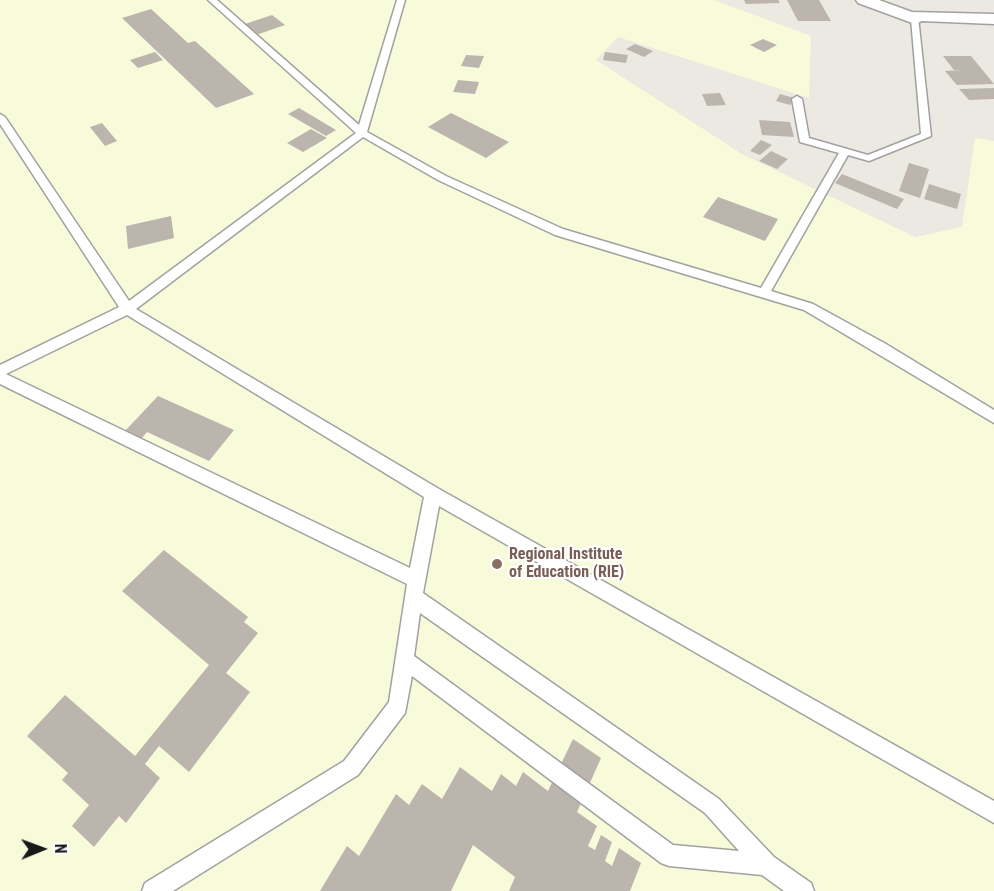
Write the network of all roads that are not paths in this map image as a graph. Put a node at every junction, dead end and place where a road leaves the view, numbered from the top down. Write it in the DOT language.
graph roads {
  1 [pos="212,0"];
  2 [pos="401,0"];
  3 [pos="864,0"];
  4 [pos="915,19"];
  5 [pos="992,21"];
  6 [pos="797,99"];
  7 [pos="0,117"];
  8 [pos="362,133"];
  9 [pos="845,151"];
  10 [pos="764,293"];
  11 [pos="127,309"];
  12 [pos="0,371"];
  13 [pos="0,378"];
  14 [pos="994,417"];
  15 [pos="433,494"];
  16 [pos="414,588"];
  17 [pos="405,660"];
  18 [pos="994,813"];
  19 [pos="766,865"];
  20 [pos="153,891"];
  21 [pos="803,891"];
  1 -- 8 [label="lane"];
  2 -- 8 [label="lane"];
  3 -- 4 [label="street"];
  4 -- 5 [label="street"];
  4 -- 9 [label="lane"];
  6 -- 9 [label="lane"];
  7 -- 11 [label="lane"];
  8 -- 10 [label="lane"];
  8 -- 11 [label="lane"];
  9 -- 10 [label="lane"];
  10 -- 14 [label="lane"];
  11 -- 12 [label="lane"];
  11 -- 15 [label="lane"];
  13 -- 16 [label="lane"];
  15 -- 16 [label="lane"];
  15 -- 18 [label="lane"];
  16 -- 17 [label="lane"];
  16 -- 19 [label="lane"];
  17 -- 19 [label="lane"];
  17 -- 20 [label="lane"];
  19 -- 21 [label="lane"];
}
